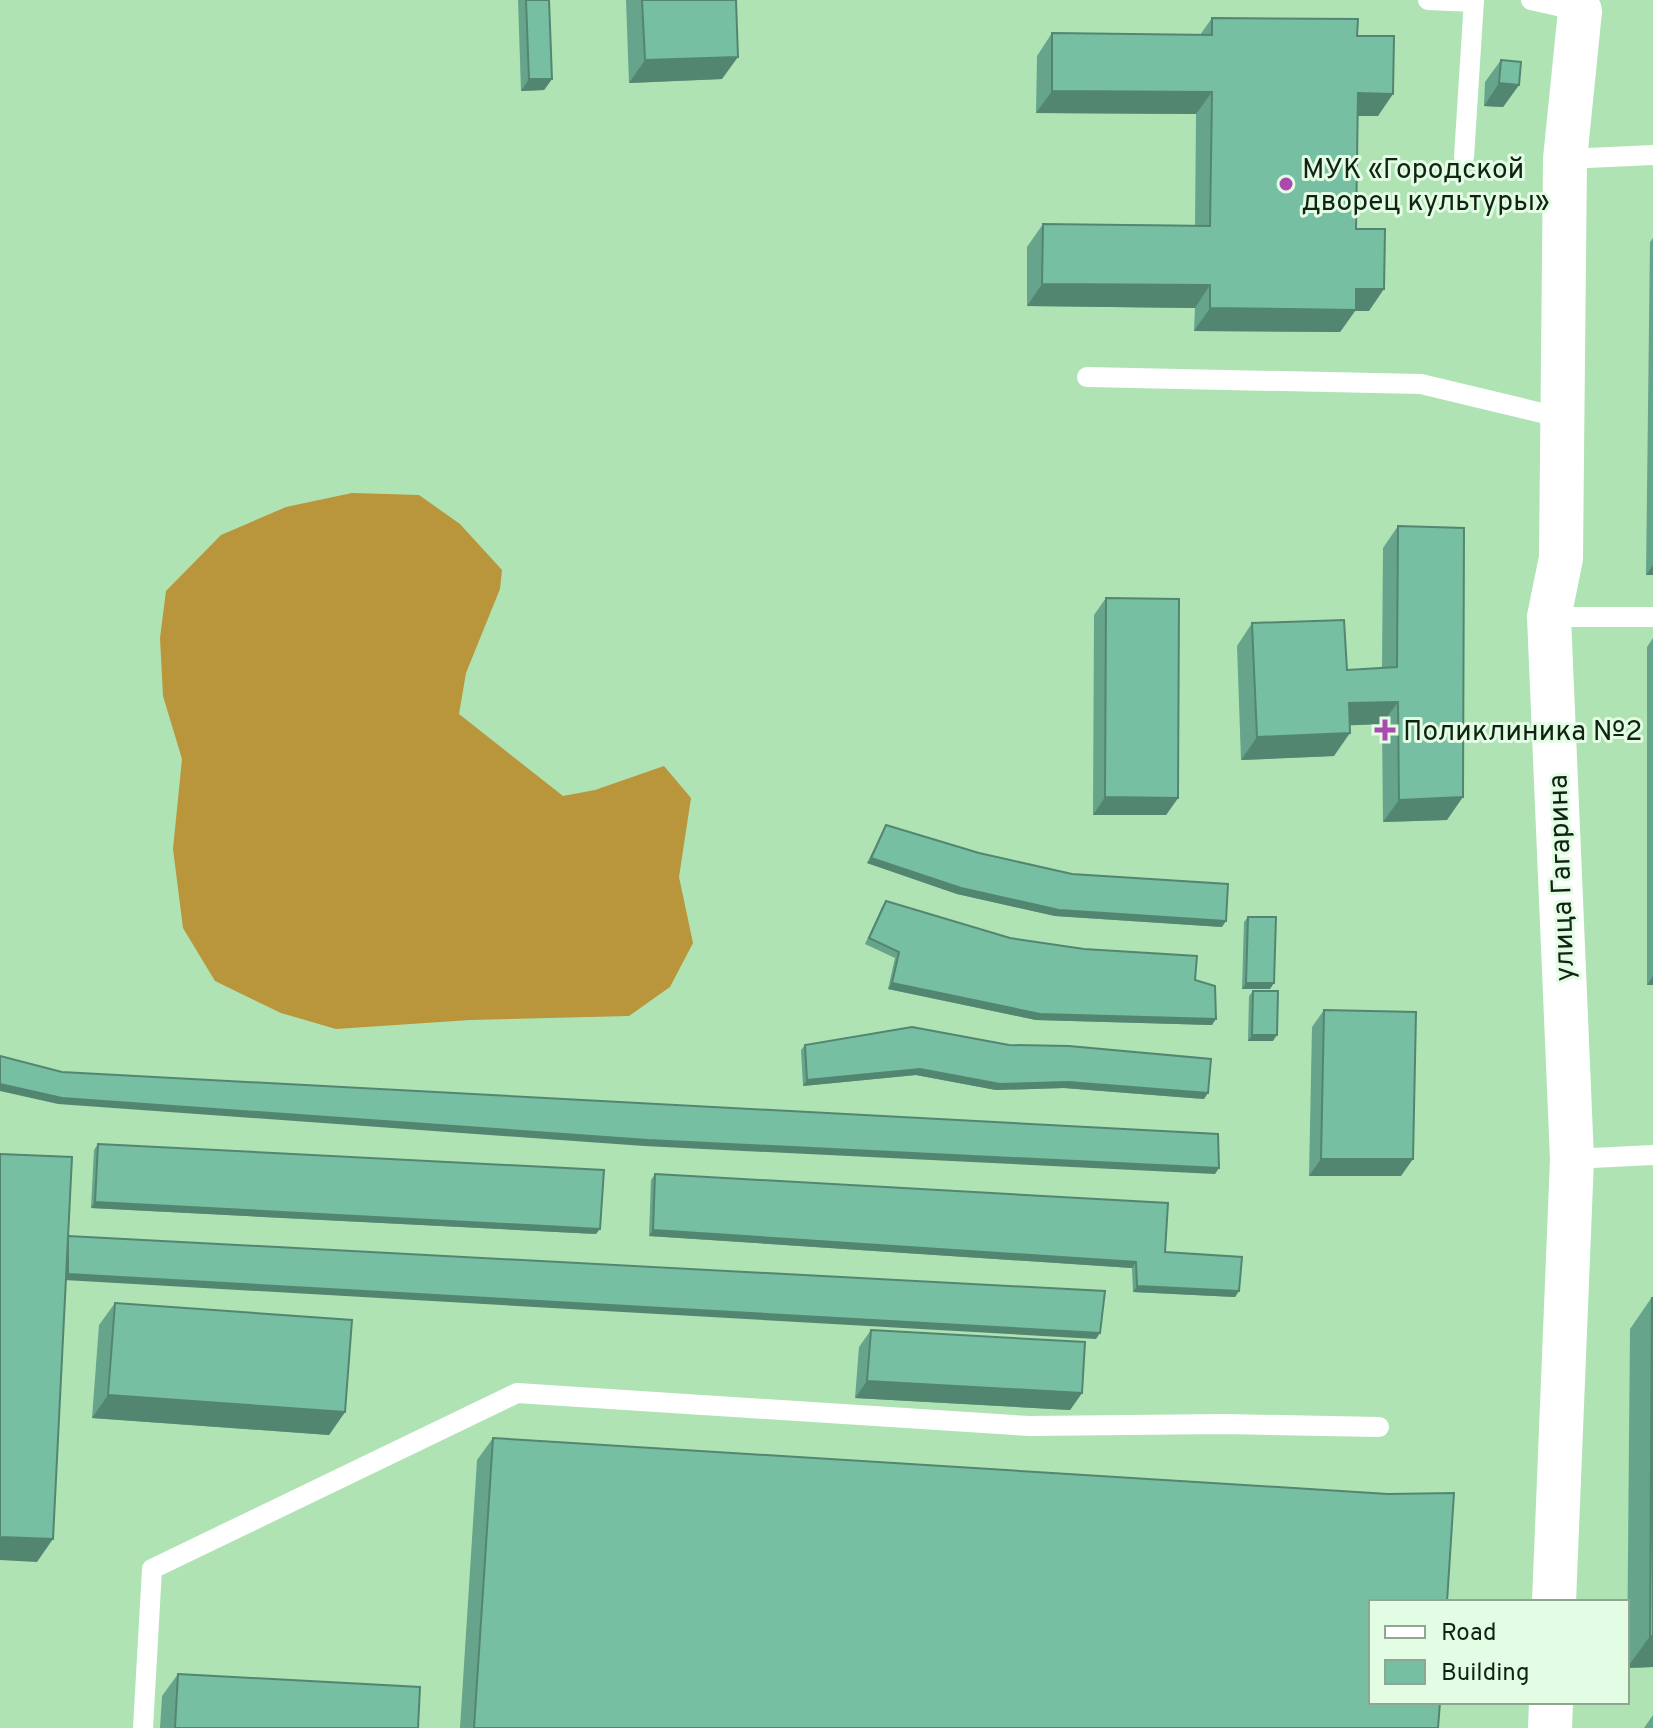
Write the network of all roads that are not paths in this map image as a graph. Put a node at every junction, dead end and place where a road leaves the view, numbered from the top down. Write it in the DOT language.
graph roads {
  1 [pos="1428,0"];
  2 [pos="1531,0"];
  3 [pos="1474,1"];
  4 [pos="1580,11"];
  5 [pos="1653,155"];
  6 [pos="1464,157"];
  7 [pos="1565,159"];
  8 [pos="1087,377"];
  9 [pos="1563,418"];
  10 [pos="1549,617"];
  11 [pos="1653,617"];
  12 [pos="1653,1155"];
  13 [pos="1572,1159"];
  14 [pos="1379,1427"];
  15 [pos="1554,1600"];
  16 [pos="1551,1704"];
  17 [pos="143,1728"];
  18 [pos="1550,1728"];
  1 -- 3 [label="lane"];
  2 -- 4 [label="lane"];
  3 -- 6 [label="lane"];
  4 -- 7 [label="street, улица Гагарина"];
  5 -- 7 [label="lane"];
  7 -- 9 [label="street, улица Гагарина"];
  8 -- 9 [label="lane"];
  9 -- 10 [label="street, улица Гагарина"];
  10 -- 11 [label="lane"];
  10 -- 13 [label="street, улица Гагарина"];
  12 -- 13 [label="lane"];
  13 -- 15 [label="street, улица Гагарина"];
  14 -- 17 [label="lane"];
  16 -- 18 [label="street"];
}
